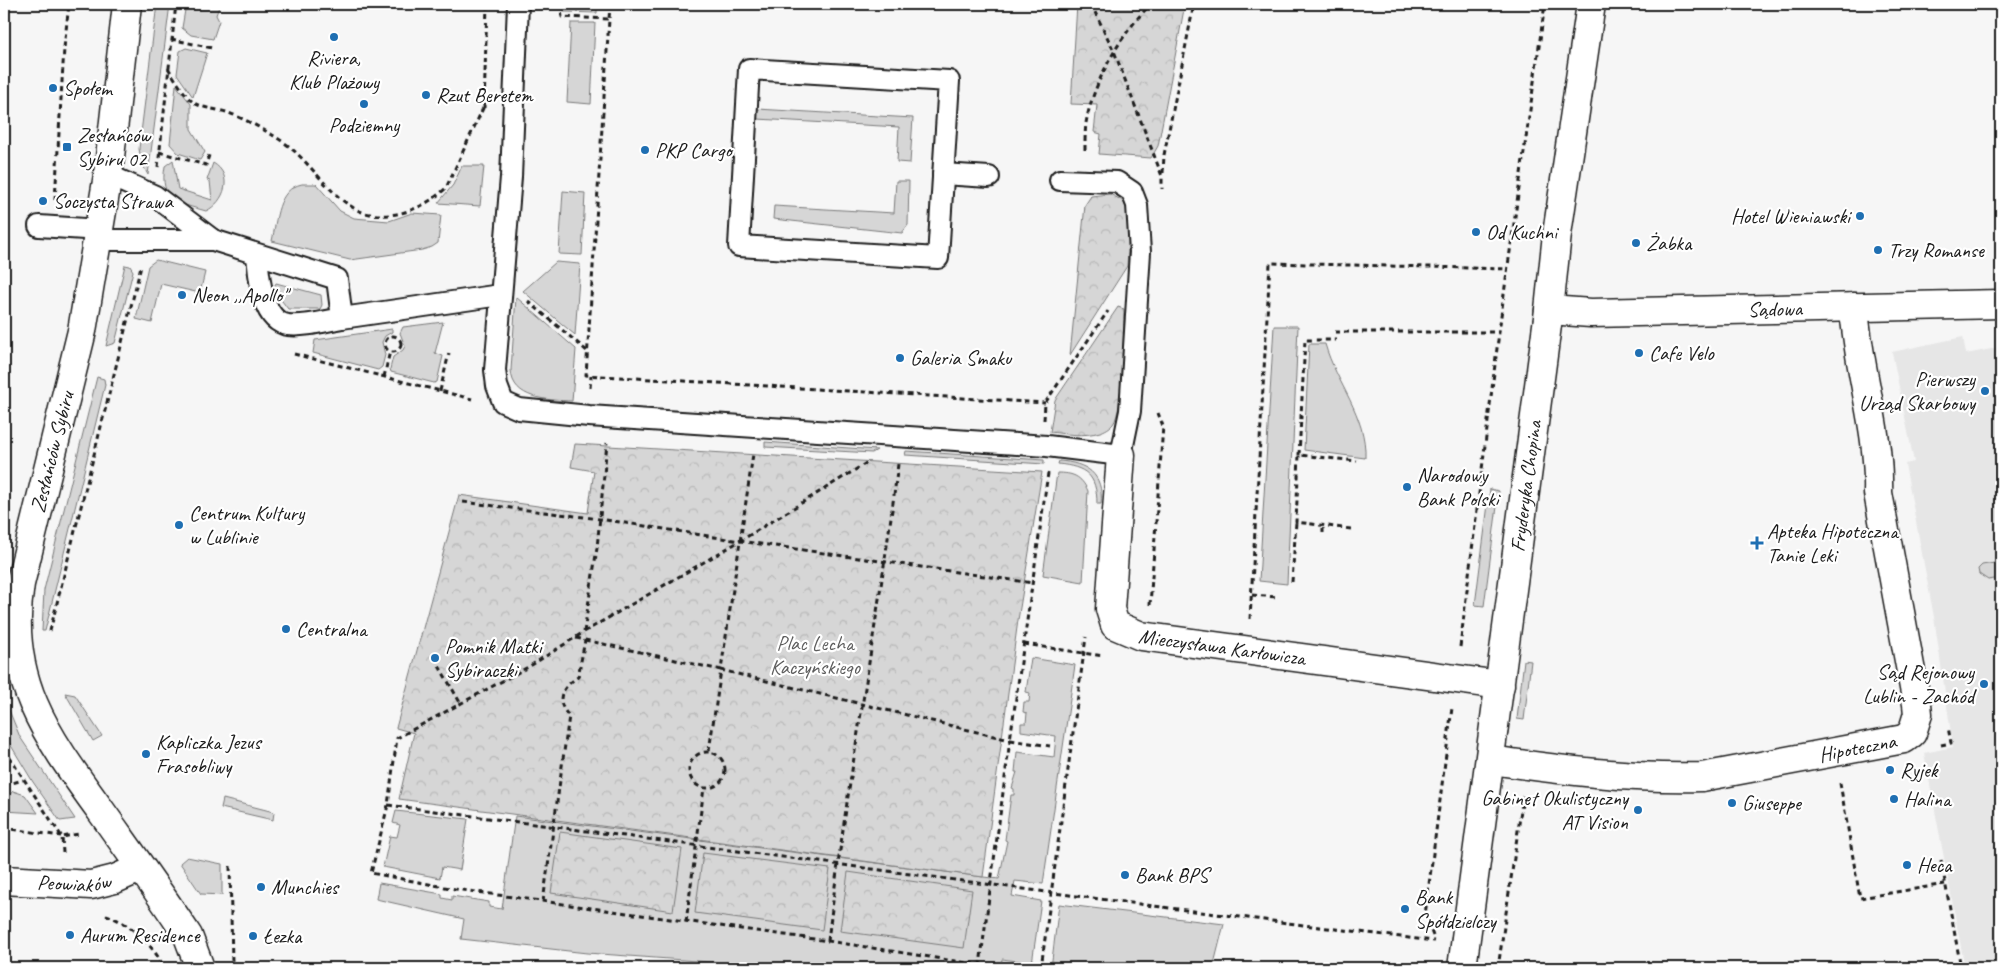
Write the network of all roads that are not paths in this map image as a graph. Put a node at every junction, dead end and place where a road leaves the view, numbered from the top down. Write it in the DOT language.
graph roads {
  1 [pos="126,4"];
  2 [pos="518,4"];
  3 [pos="1590,4"];
  4 [pos="943,174"];
  5 [pos="108,176"];
  6 [pos="988,177"];
  7 [pos="1060,180"];
  8 [pos="49,226"];
  9 [pos="99,235"];
  10 [pos="213,240"];
  11 [pos="258,255"];
  12 [pos="501,287"];
  13 [pos="2001,304"];
  14 [pos="1854,307"];
  15 [pos="1549,310"];
  16 [pos="342,318"];
  17 [pos="1121,455"];
  18 [pos="1500,685"];
  19 [pos="1490,760"];
  20 [pos="140,868"];
  21 [pos="4,880"];
  22 [pos="200,968"];
  23 [pos="1462,968"];
  1 -- 5 [label="street, Zesłańców Sybiru"];
  2 -- 12 [label="lane"];
  3 -- 15 [label="street, Fryderyka Chopina"];
  4 -- 4 [label="lane"];
  4 -- 6 [label="lane"];
  5 -- 9 [label="street, Zesłańców Sybiru"];
  5 -- 10 [label="lane"];
  7 -- 17 [label="lane"];
  8 -- 9 [label="lane"];
  9 -- 10 [label="lane"];
  9 -- 20 [label="street, Zesłańców Sybiru"];
  10 -- 11 [label="lane"];
  11 -- 16 [label="lane"];
  11 -- 16 [label="lane"];
  12 -- 16 [label="lane"];
  12 -- 17 [label="lane"];
  13 -- 14 [label="street, Sądowa"];
  14 -- 15 [label="street, Sądowa"];
  14 -- 19 [label="street, Hipoteczna"];
  15 -- 18 [label="street, Fryderyka Chopina"];
  17 -- 18 [label="street, Mieczysława Karłowicza"];
  18 -- 19 [label="street, Fryderyka Chopina"];
  19 -- 23 [label="street, Fryderyka Chopina"];
  20 -- 21 [label="street, Peowiaków"];
  20 -- 22 [label="street, Zesłańców Sybiru"];
}
